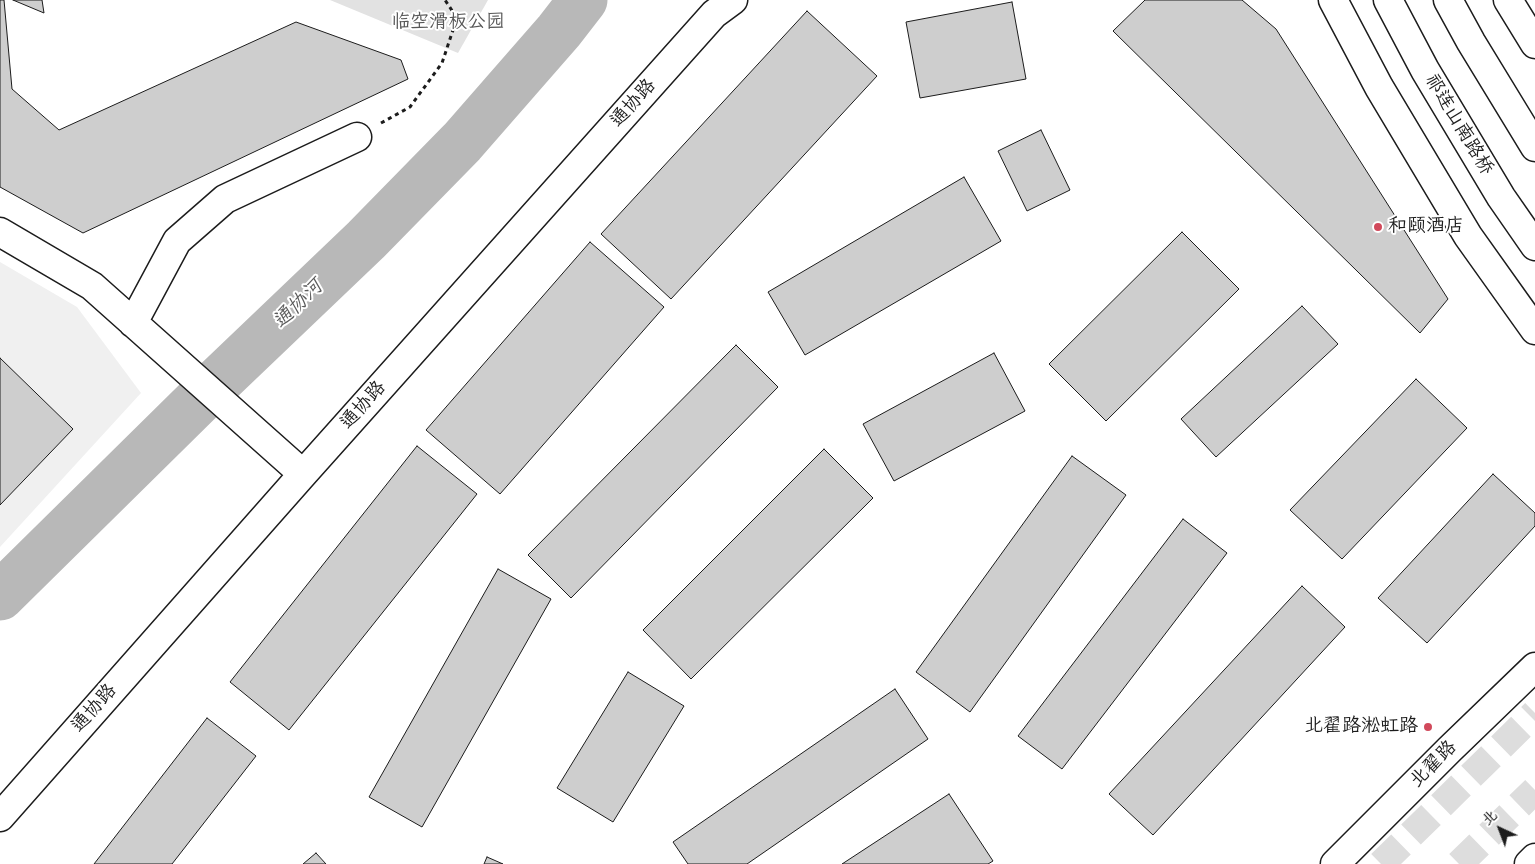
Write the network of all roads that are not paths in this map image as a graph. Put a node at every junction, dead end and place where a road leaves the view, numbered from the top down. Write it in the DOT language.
graph roads {
  1 [pos="732,0"];
  2 [pos="1333,0"];
  3 [pos="1388,0"];
  4 [pos="1448,0"];
  5 [pos="1508,0"];
  6 [pos="1535,44"];
  7 [pos="357,137"];
  8 [pos="1535,147"];
  9 [pos="0,232"];
  10 [pos="1535,246"];
  11 [pos="133,323"];
  12 [pos="1535,330"];
  13 [pos="294,466"];
  14 [pos="1535,667"];
  15 [pos="0,817"];
  16 [pos="1535,858"];
  17 [pos="1335,864"];
  18 [pos="1529,864"];
  1 -- 13 [label="street, 通协路"];
  2 -- 12 [label="street"];
  3 -- 10 [label="street, 祁连山南路桥"];
  4 -- 8 [label="street"];
  5 -- 6 [label="street"];
  7 -- 11 [label="street"];
  9 -- 11 [label="street"];
  11 -- 13 [label="street"];
  13 -- 15 [label="street, 通协路"];
  14 -- 17 [label="street, 北翟路"];
  16 -- 18 [label="street"];
}
